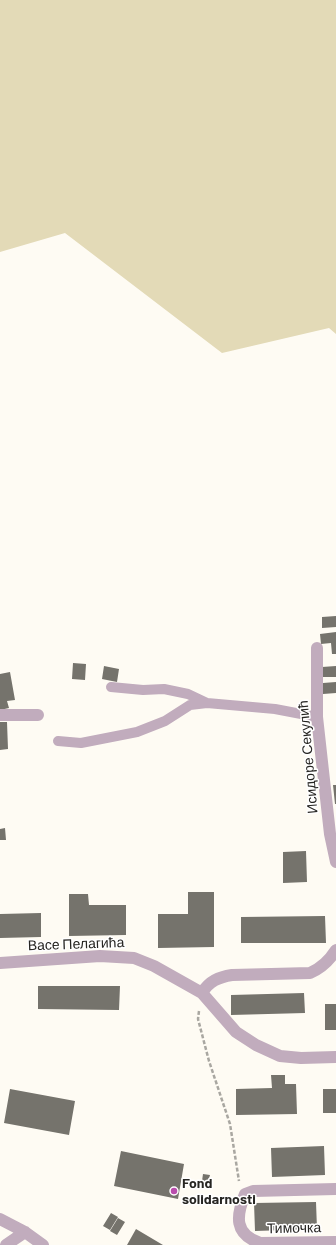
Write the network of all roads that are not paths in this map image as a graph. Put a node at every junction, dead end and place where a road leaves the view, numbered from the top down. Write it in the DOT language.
graph roads {
  1 [pos="317,648"];
  2 [pos="111,687"];
  3 [pos="207,703"];
  4 [pos="0,715"];
  5 [pos="38,715"];
  6 [pos="317,717"];
  7 [pos="58,741"];
  8 [pos="336,862"];
  9 [pos="336,950"];
  10 [pos="0,963"];
  11 [pos="202,993"];
  12 [pos="336,1056"];
  13 [pos="336,1189"];
  14 [pos="0,1219"];
  15 [pos="25,1232"];
  16 [pos="336,1242"];
  17 [pos="6,1245"];
  18 [pos="43,1245"];
  1 -- 6 [label="street, Исидоре Секулић"];
  2 -- 3 [label="lane"];
  3 -- 6 [label="lane"];
  3 -- 7 [label="lane"];
  4 -- 5 [label="street"];
  6 -- 8 [label="street, Исидоре Секулић"];
  9 -- 11 [label="street"];
  10 -- 11 [label="street, Васе Пелагића"];
  11 -- 12 [label="street, Васе Пелагића"];
  13 -- 16 [label="street, Тимочка"];
  14 -- 15 [label="street"];
  15 -- 17 [label="street"];
  15 -- 18 [label="street"];
}
